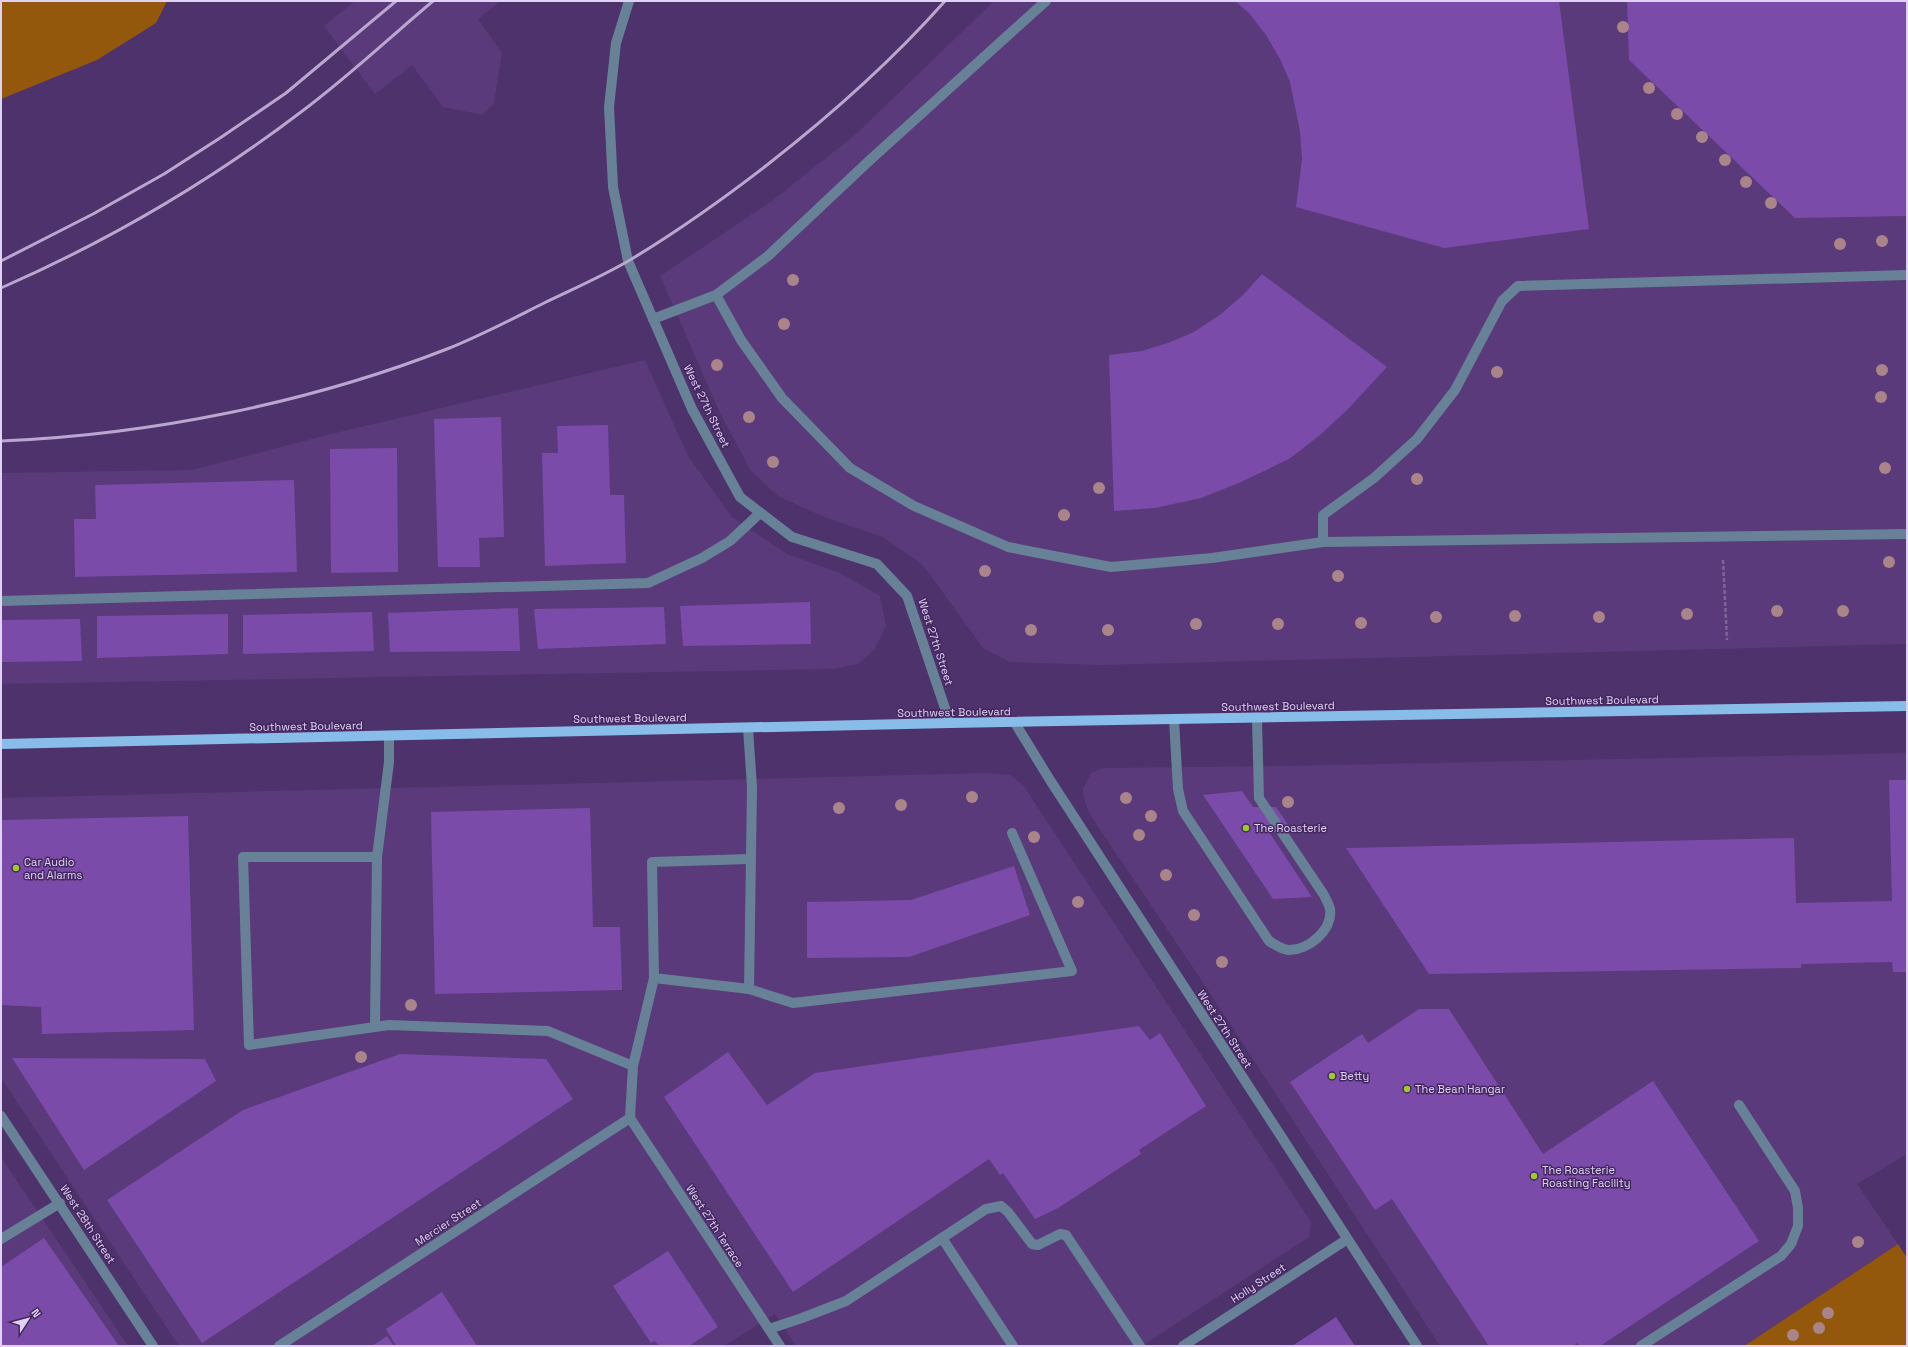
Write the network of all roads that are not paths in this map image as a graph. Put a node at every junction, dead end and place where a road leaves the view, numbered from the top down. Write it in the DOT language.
graph roads {
  1 [pos="1046,1"];
  2 [pos="629,2"];
  3 [pos="1907,275"];
  4 [pos="716,295"];
  5 [pos="653,319"];
  6 [pos="760,513"];
  7 [pos="1907,534"];
  8 [pos="1323,542"];
  9 [pos="1,601"];
  10 [pos="1907,706"];
  11 [pos="1257,719"];
  12 [pos="1174,720"];
  13 [pos="950,723"];
  14 [pos="1015,723"];
  15 [pos="748,728"];
  16 [pos="389,736"];
  17 [pos="1,744"];
  18 [pos="1012,834"];
  19 [pos="377,857"];
  20 [pos="750,859"];
  21 [pos="654,978"];
  22 [pos="750,989"];
  23 [pos="376,1027"];
  24 [pos="633,1066"];
  25 [pos="1739,1105"];
  26 [pos="1,1116"];
  27 [pos="630,1118"];
  28 [pos="60,1203"];
  29 [pos="942,1238"];
  30 [pos="1,1239"];
  31 [pos="1346,1240"];
  32 [pos="769,1329"];
  33 [pos="154,1346"];
  34 [pos="279,1346"];
  35 [pos="780,1346"];
  36 [pos="1013,1346"];
  37 [pos="1140,1346"];
  38 [pos="1183,1346"];
  39 [pos="1417,1346"];
  40 [pos="1641,1346"];
  1 -- 4 [label="street"];
  2 -- 5 [label="street, West 27th Street"];
  3 -- 8 [label="street"];
  4 -- 5 [label="street"];
  4 -- 8 [label="street"];
  5 -- 6 [label="street, West 27th Street"];
  6 -- 9 [label="street"];
  6 -- 13 [label="street, West 27th Street"];
  7 -- 8 [label="street"];
  10 -- 11 [label="main road, Southwest Boulevard"];
  11 -- 12 [label="main road, Southwest Boulevard"];
  11 -- 12 [label="street"];
  12 -- 14 [label="main road, Southwest Boulevard"];
  13 -- 14 [label="main road, Southwest Boulevard"];
  13 -- 15 [label="main road, Southwest Boulevard"];
  14 -- 31 [label="street, West 27th Street"];
  15 -- 16 [label="main road, Southwest Boulevard"];
  15 -- 20 [label="street"];
  16 -- 17 [label="main road, Southwest Boulevard"];
  16 -- 19 [label="street"];
  18 -- 22 [label="street"];
  19 -- 23 [label="street"];
  19 -- 23 [label="street"];
  20 -- 21 [label="street"];
  20 -- 22 [label="street"];
  21 -- 22 [label="street"];
  21 -- 24 [label="street"];
  23 -- 24 [label="street"];
  24 -- 27 [label="street"];
  25 -- 40 [label="street"];
  26 -- 28 [label="street, West 28th Street"];
  27 -- 32 [label="street, West 27th Terrace"];
  27 -- 34 [label="street, Mercier Street"];
  28 -- 30 [label="street"];
  28 -- 33 [label="street, West 28th Street"];
  29 -- 32 [label="street"];
  29 -- 36 [label="street"];
  29 -- 37 [label="street"];
  31 -- 38 [label="street, Holly Street"];
  31 -- 39 [label="street, West 27th Street"];
  32 -- 35 [label="street, West 27th Terrace"];
}
